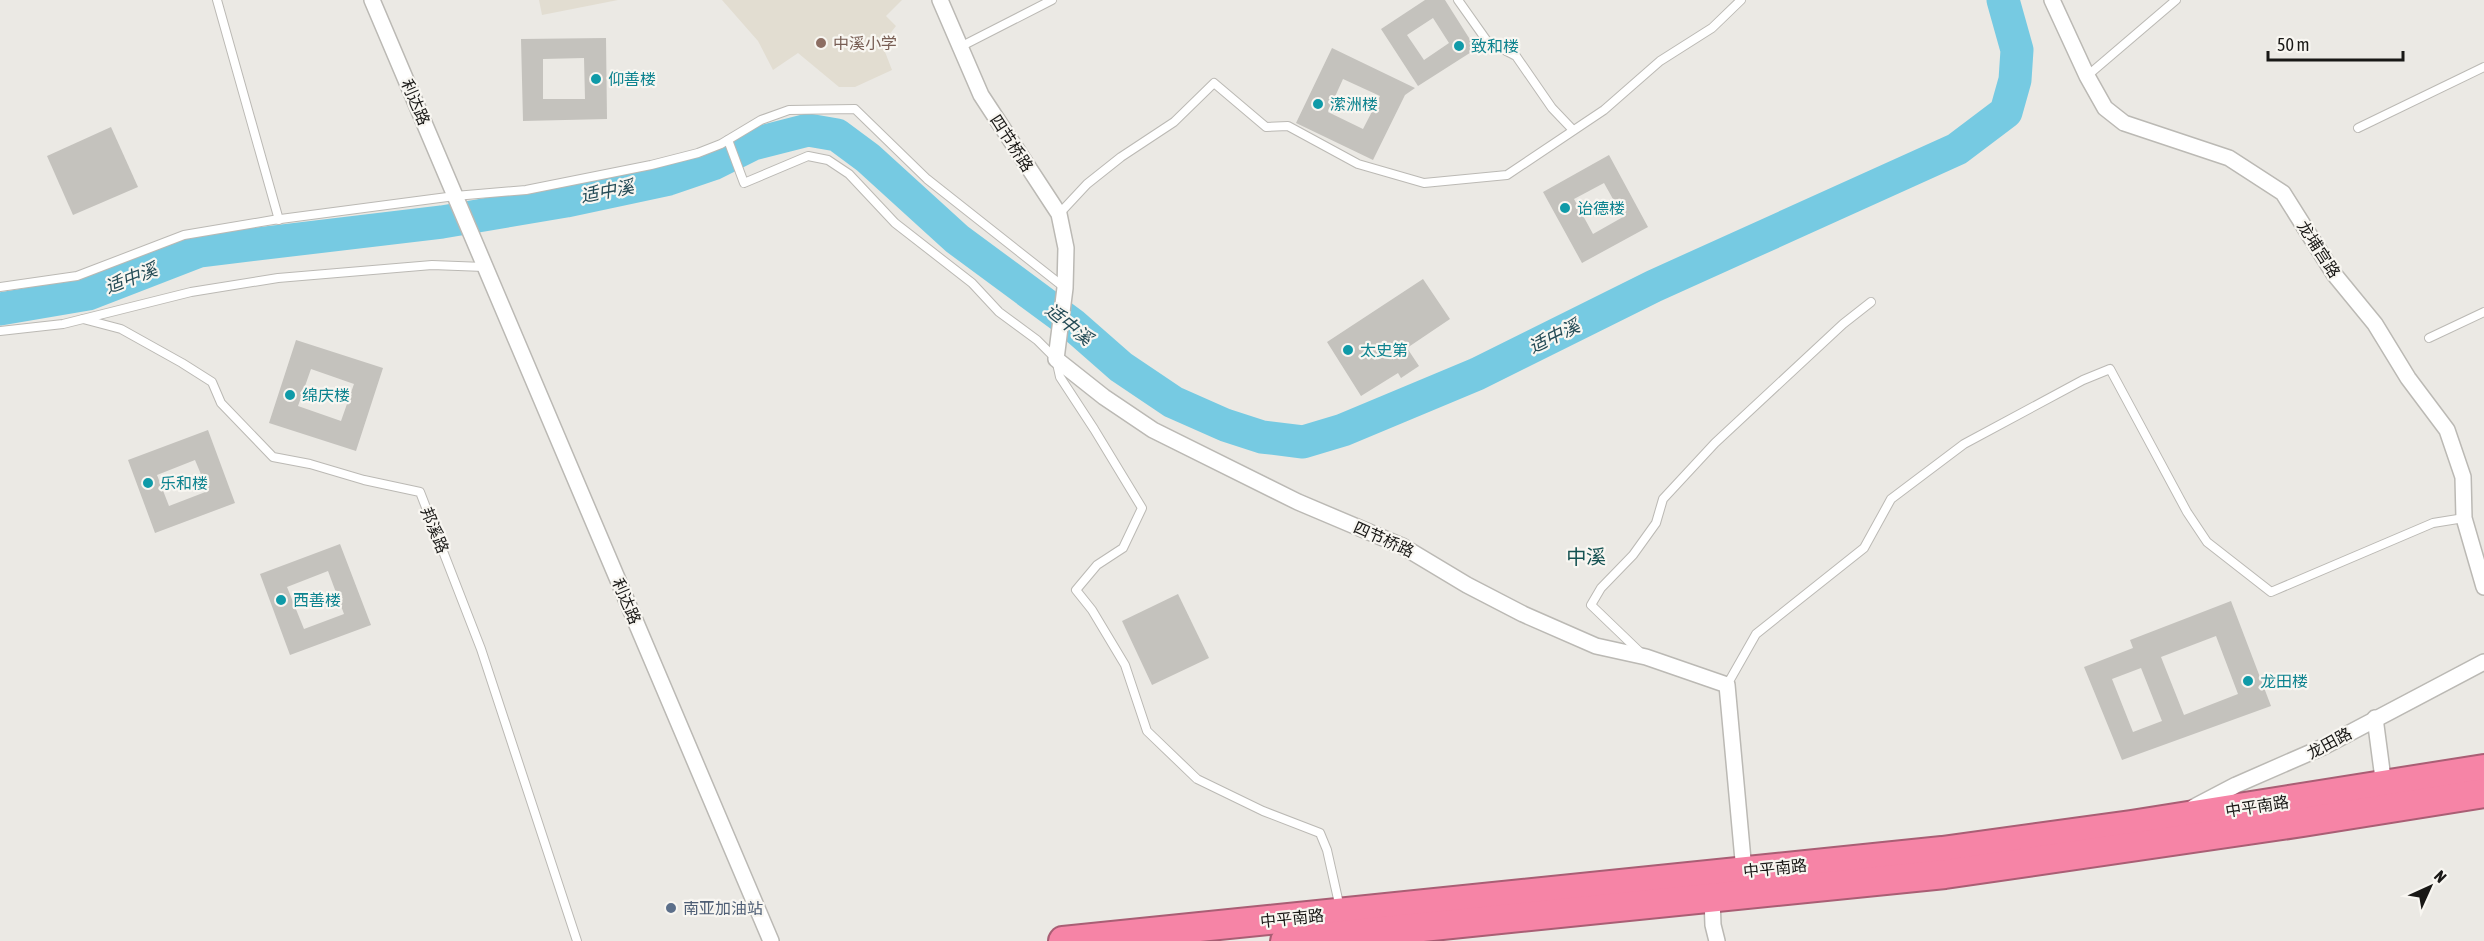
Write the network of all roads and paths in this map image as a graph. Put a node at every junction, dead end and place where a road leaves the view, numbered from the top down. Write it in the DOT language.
graph roads {
  1 [pos="217,0"];
  2 [pos="372,0"];
  3 [pos="940,0"];
  4 [pos="1052,0"];
  5 [pos="1458,0"];
  6 [pos="1741,0"];
  7 [pos="2052,0"];
  8 [pos="2176,0"];
  9 [pos="960,47"];
  10 [pos="2484,67"];
  11 [pos="2087,76"];
  12 [pos="2358,128"];
  13 [pos="1573,130"];
  14 [pos="728,141"];
  15 [pos="457,200"];
  16 [pos="1059,214"];
  17 [pos="279,220"];
  18 [pos="483,264"];
  19 [pos="0,287"];
  20 [pos="1065,288"];
  21 [pos="1871,303"];
  22 [pos="2484,312"];
  23 [pos="83,319"];
  24 [pos="0,331"];
  25 [pos="2429,338"];
  26 [pos="1056,359"];
  27 [pos="2463,518"];
  28 [pos="2484,588"];
  29 [pos="1646,657"];
  30 [pos="2484,662"];
  31 [pos="1727,686"];
  32 [pos="2375,718"];
  33 [pos="2484,769"];
  34 [pos="2384,786"];
  35 [pos="2484,792"];
  36 [pos="2171,819"];
  37 [pos="1744,871"];
  38 [pos="1712,898"];
  39 [pos="1341,913"];
  40 [pos="577,941"];
  41 [pos="771,941"];
  42 [pos="1063,941"];
  43 [pos="1285,941"];
  44 [pos="1718,941"];
  1 -- 17 [label="lane"];
  2 -- 15 [label="street, 利达路"];
  3 -- 9 [label="street, 四节桥路"];
  4 -- 9 [label="lane"];
  5 -- 13 [label="lane"];
  6 -- 13 [label="lane"];
  7 -- 11 [label="street, 龙埔宫路"];
  8 -- 11 [label="lane"];
  9 -- 16 [label="street, 四节桥路"];
  10 -- 12 [label="lane"];
  11 -- 27 [label="street, 龙埔宫路"];
  13 -- 16 [label="lane"];
  14 -- 15 [label="lane"];
  14 -- 20 [label="lane"];
  14 -- 26 [label="lane"];
  15 -- 17 [label="lane"];
  15 -- 18 [label="street, 利达路"];
  16 -- 20 [label="street, 四节桥路"];
  17 -- 19 [label="lane"];
  18 -- 23 [label="lane"];
  18 -- 41 [label="street, 利达路"];
  20 -- 26 [label="street, 四节桥路"];
  21 -- 29 [label="lane"];
  22 -- 25 [label="lane"];
  23 -- 24 [label="lane"];
  23 -- 40 [label="lane, 邦溪路"];
  26 -- 29 [label="street, 四节桥路"];
  26 -- 39 [label="lane"];
  27 -- 28 [label="street, 龙埔宫路"];
  27 -- 31 [label="lane"];
  29 -- 31 [label="street, 四节桥路"];
  30 -- 32 [label="street, 龙田路"];
  31 -- 37 [label="street"];
  32 -- 34 [label="street"];
  32 -- 36 [label="street, 龙田路"];
  33 -- 34 [label="highway, 中平南路"];
  34 -- 36 [label="highway, 中平南路"];
  35 -- 38 [label="highway"];
  36 -- 37 [label="highway, 中平南路"];
  37 -- 39 [label="highway, 中平南路"];
  38 -- 43 [label="highway"];
  38 -- 44 [label="street"];
  39 -- 42 [label="highway, 中平南路"];
}
